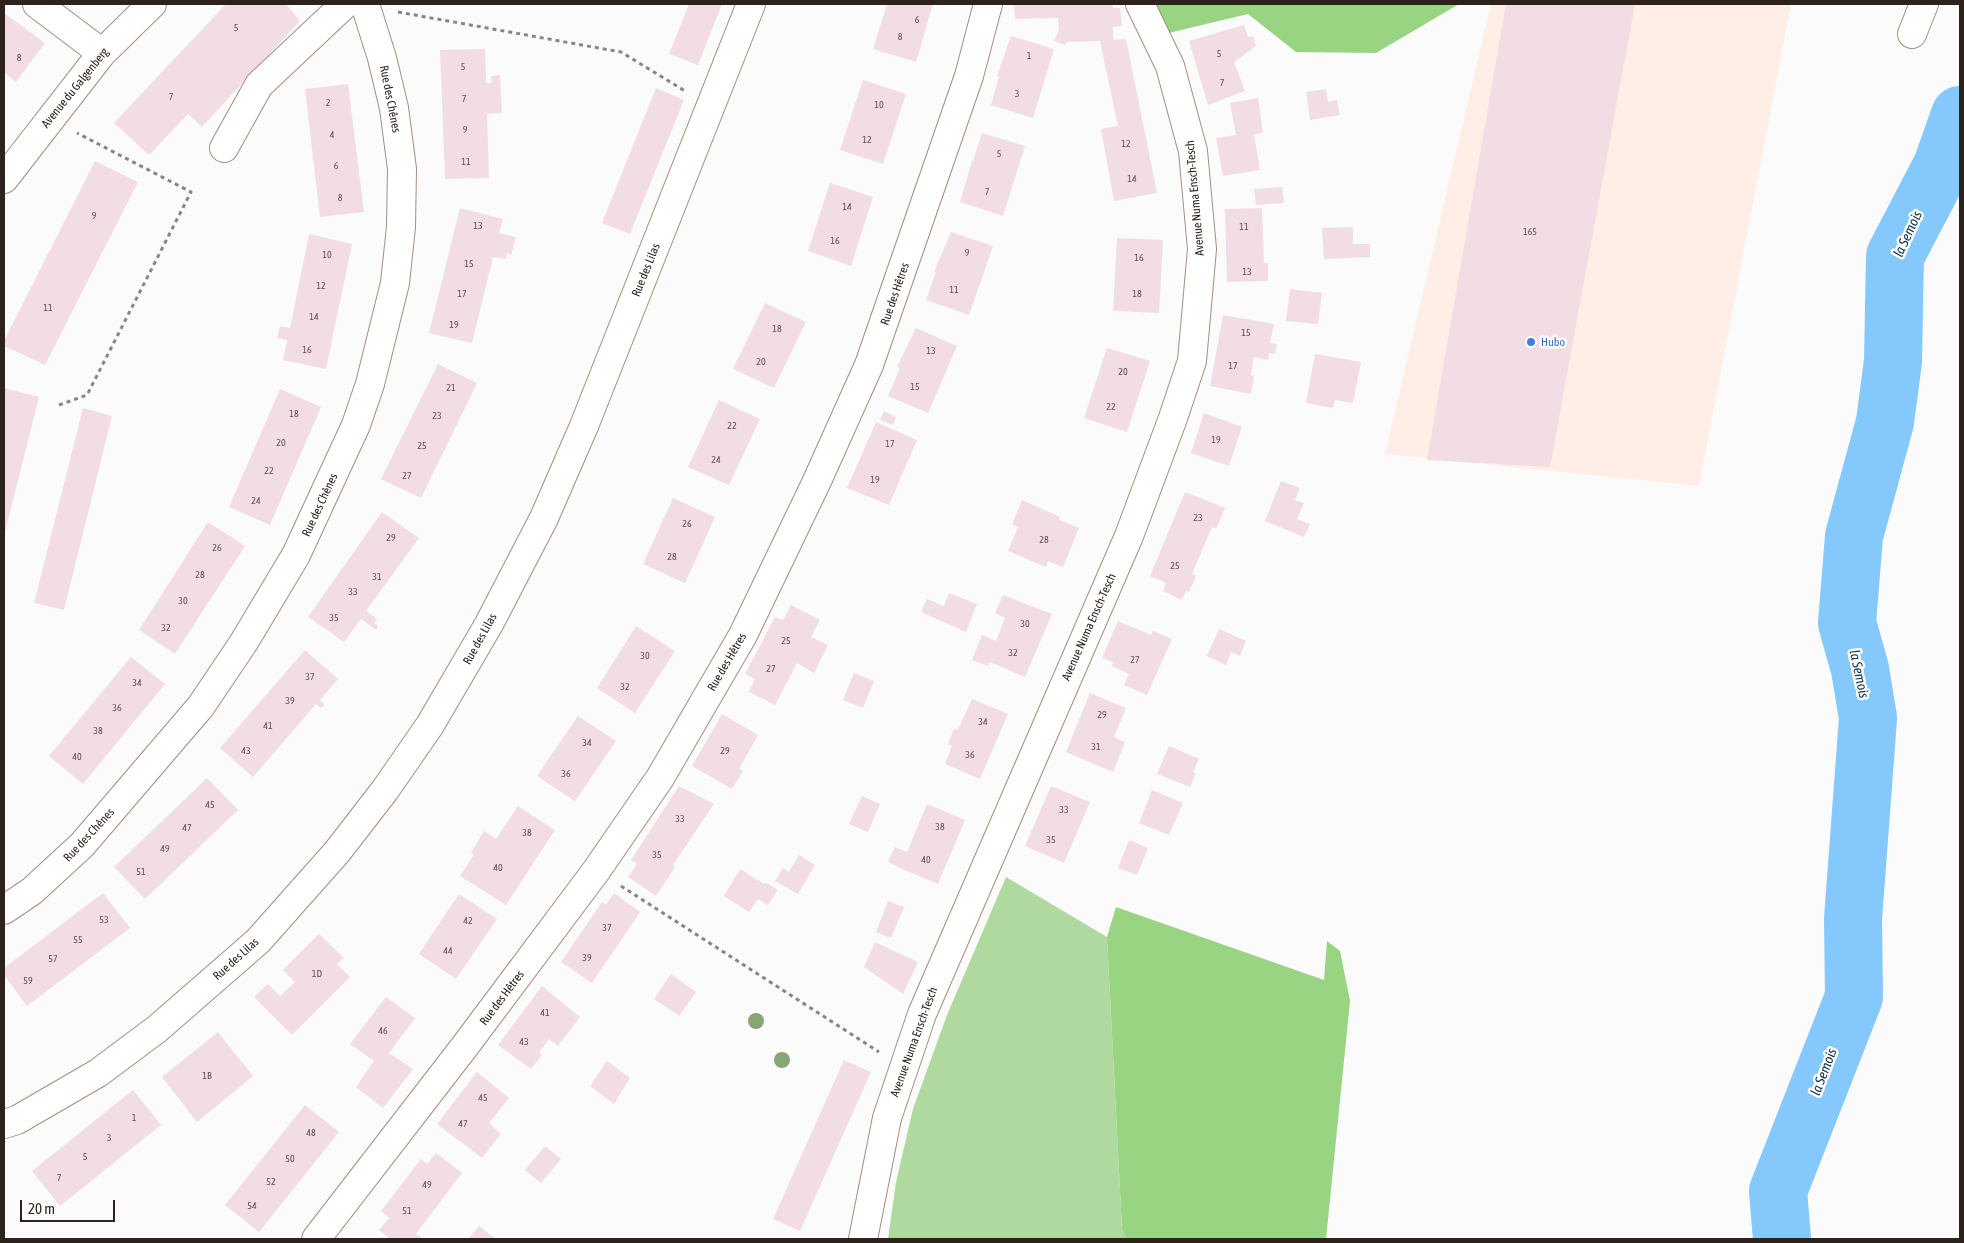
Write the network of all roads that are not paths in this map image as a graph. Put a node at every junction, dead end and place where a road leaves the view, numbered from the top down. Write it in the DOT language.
graph roads {
  1 [pos="37,4"];
  2 [pos="152,4"];
  3 [pos="751,4"];
  4 [pos="988,4"];
  5 [pos="1140,4"];
  6 [pos="1924,4"];
  7 [pos="359,5"];
  8 [pos="1912,34"];
  9 [pos="102,53"];
  10 [pos="224,148"];
  11 [pos="4,179"];
  12 [pos="4,910"];
  13 [pos="4,1124"];
  14 [pos="316,1239"];
  15 [pos="863,1239"];
  1 -- 9 [label="street"];
  2 -- 9 [label="street, Avenue du Galgenberg"];
  3 -- 13 [label="street, Rue des Lilas"];
  4 -- 14 [label="street, Rue des Hêtres"];
  5 -- 15 [label="street, Avenue Numa Ensch-Tesch"];
  6 -- 8 [label="street"];
  7 -- 10 [label="street"];
  7 -- 12 [label="street, Rue des Chênes"];
  9 -- 11 [label="street, Avenue du Galgenberg"];
}
